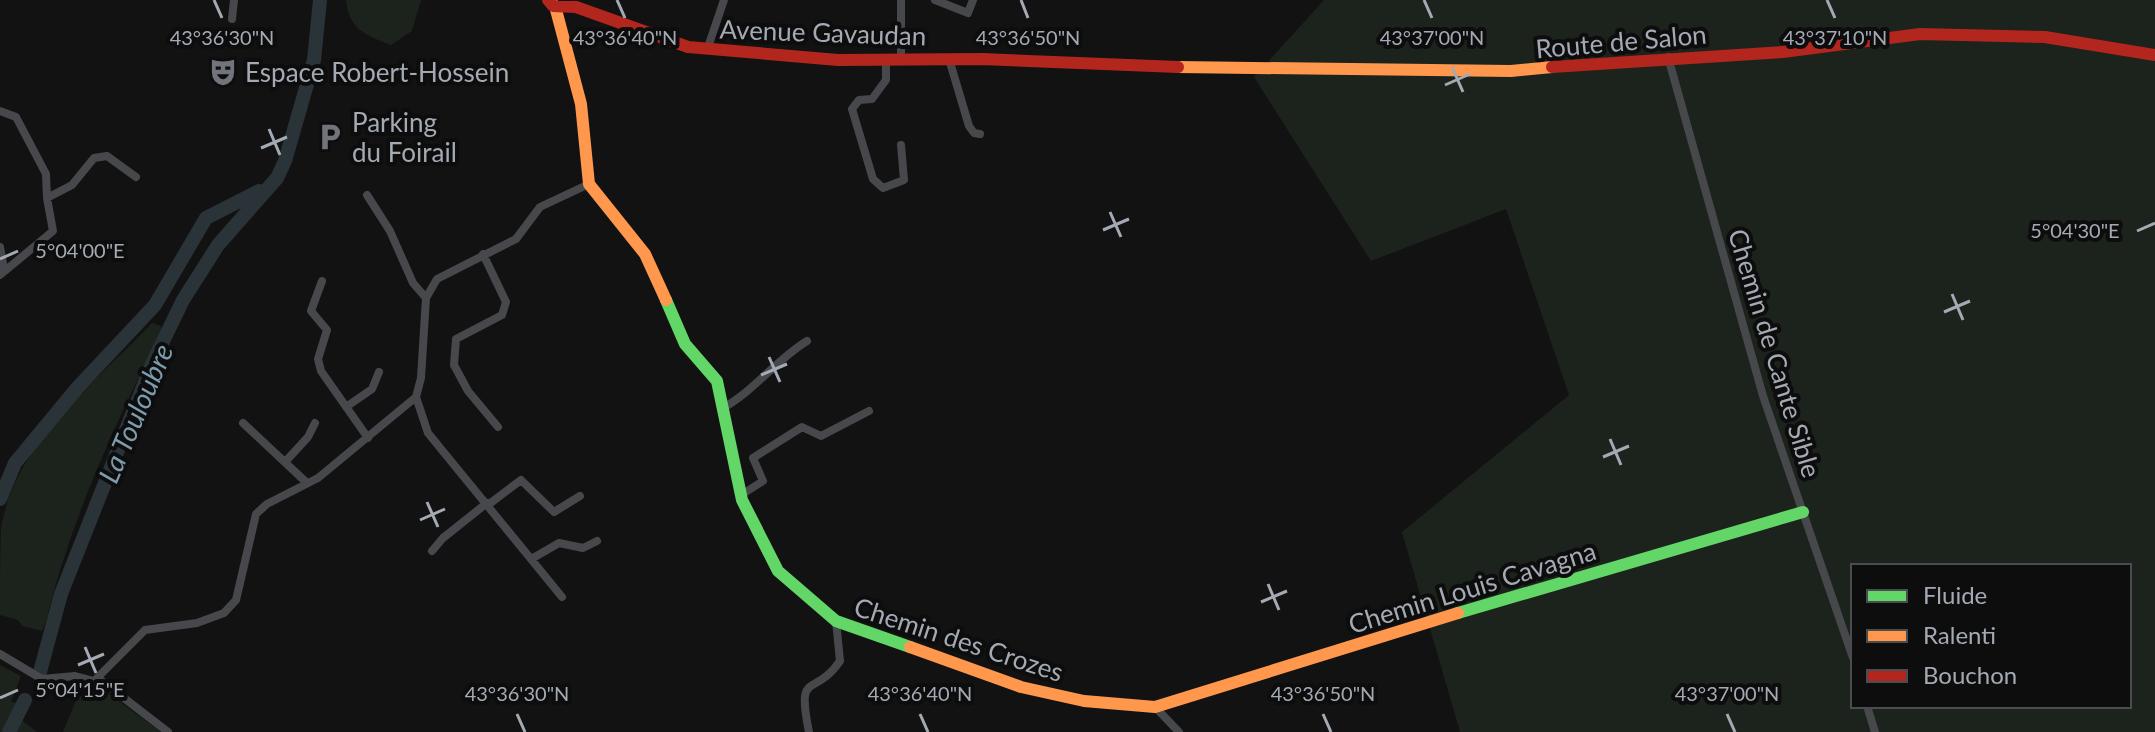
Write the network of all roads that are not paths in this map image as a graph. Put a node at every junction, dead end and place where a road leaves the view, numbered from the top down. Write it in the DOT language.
graph roads {
  1 [pos="234,0"];
  2 [pos="724,0"];
  3 [pos="901,0"];
  4 [pos="935,0"];
  5 [pos="973,0"];
  6 [pos="562,2"];
  7 [pos="232,19"];
  8 [pos="608,20"];
  9 [pos="707,50"];
  10 [pos="2155,55"];
  11 [pos="1668,57"];
  12 [pos="949,59"];
  13 [pos="886,60"];
  14 [pos="901,60"];
  15 [pos="1041,63"];
  16 [pos="0,111"];
  17 [pos="980,134"];
  18 [pos="901,145"];
  19 [pos="136,177"];
  20 [pos="589,184"];
  21 [pos="367,195"];
  22 [pos="47,198"];
  23 [pos="0,247"];
  24 [pos="483,254"];
  25 [pos="2,272"];
  26 [pos="322,281"];
  27 [pos="426,298"];
  28 [pos="807,341"];
  29 [pos="379,372"];
  30 [pos="416,397"];
  31 [pos="346,407"];
  32 [pos="723,408"];
  33 [pos="869,411"];
  34 [pos="243,423"];
  35 [pos="315,423"];
  36 [pos="498,427"];
  37 [pos="368,438"];
  38 [pos="285,462"];
  39 [pos="307,483"];
  40 [pos="741,495"];
  41 [pos="580,496"];
  42 [pos="487,504"];
  43 [pos="1803,512"];
  44 [pos="597,541"];
  45 [pos="432,551"];
  46 [pos="533,558"];
  47 [pos="562,597"];
  48 [pos="836,621"];
  49 [pos="1851,652"];
  50 [pos="0,654"];
  51 [pos="98,678"];
  52 [pos="1155,707"];
  53 [pos="1868,708"];
  54 [pos="168,732"];
  55 [pos="809,732"];
  56 [pos="1179,732"];
  57 [pos="1875,732"];
  1 -- 7 [label="street"];
  2 -- 9 [label="street"];
  3 -- 14 [label="street"];
  4 -- 5 [label="street"];
  6 -- 8 [label="street, Avenue Gavaudan"];
  6 -- 8 [label="street, Avenue Gavaudan"];
  6 -- 20 [label="street"];
  8 -- 9 [label="street, Avenue Gavaudan"];
  9 -- 13 [label="street, Avenue Gavaudan"];
  10 -- 11 [label="street, Route de Salon"];
  11 -- 15 [label="street, Route de Salon"];
  11 -- 43 [label="street, Chemin de Cante Sible"];
  12 -- 14 [label="street, Avenue Gavaudan"];
  12 -- 15 [label="street, Avenue Gavaudan"];
  12 -- 17 [label="street"];
  13 -- 14 [label="street, Avenue Gavaudan"];
  13 -- 18 [label="street"];
  16 -- 22 [label="street"];
  19 -- 22 [label="street"];
  20 -- 24 [label="street"];
  20 -- 32 [label="street, Chemin des Crozes"];
  21 -- 27 [label="street"];
  22 -- 25 [label="street"];
  23 -- 25 [label="street"];
  24 -- 27 [label="street"];
  24 -- 36 [label="street"];
  26 -- 31 [label="street"];
  27 -- 30 [label="street"];
  28 -- 32 [label="street"];
  29 -- 31 [label="street"];
  30 -- 37 [label="street"];
  30 -- 42 [label="street"];
  31 -- 37 [label="street"];
  32 -- 40 [label="street, Chemin des Crozes"];
  33 -- 40 [label="street"];
  34 -- 38 [label="street"];
  35 -- 38 [label="street"];
  37 -- 39 [label="street"];
  38 -- 39 [label="street"];
  39 -- 51 [label="street"];
  40 -- 48 [label="street, Chemin des Crozes"];
  41 -- 42 [label="street"];
  42 -- 45 [label="street"];
  42 -- 46 [label="street"];
  43 -- 49 [label="street, Chemin de Cante Sible"];
  43 -- 52 [label="street, Chemin Louis Cavagna"];
  44 -- 46 [label="street"];
  46 -- 47 [label="street"];
  48 -- 52 [label="street, Chemin des Crozes"];
  48 -- 55 [label="street"];
  50 -- 51 [label="street"];
  51 -- 54 [label="street"];
  52 -- 56 [label="street"];
  53 -- 57 [label="street"];
}
